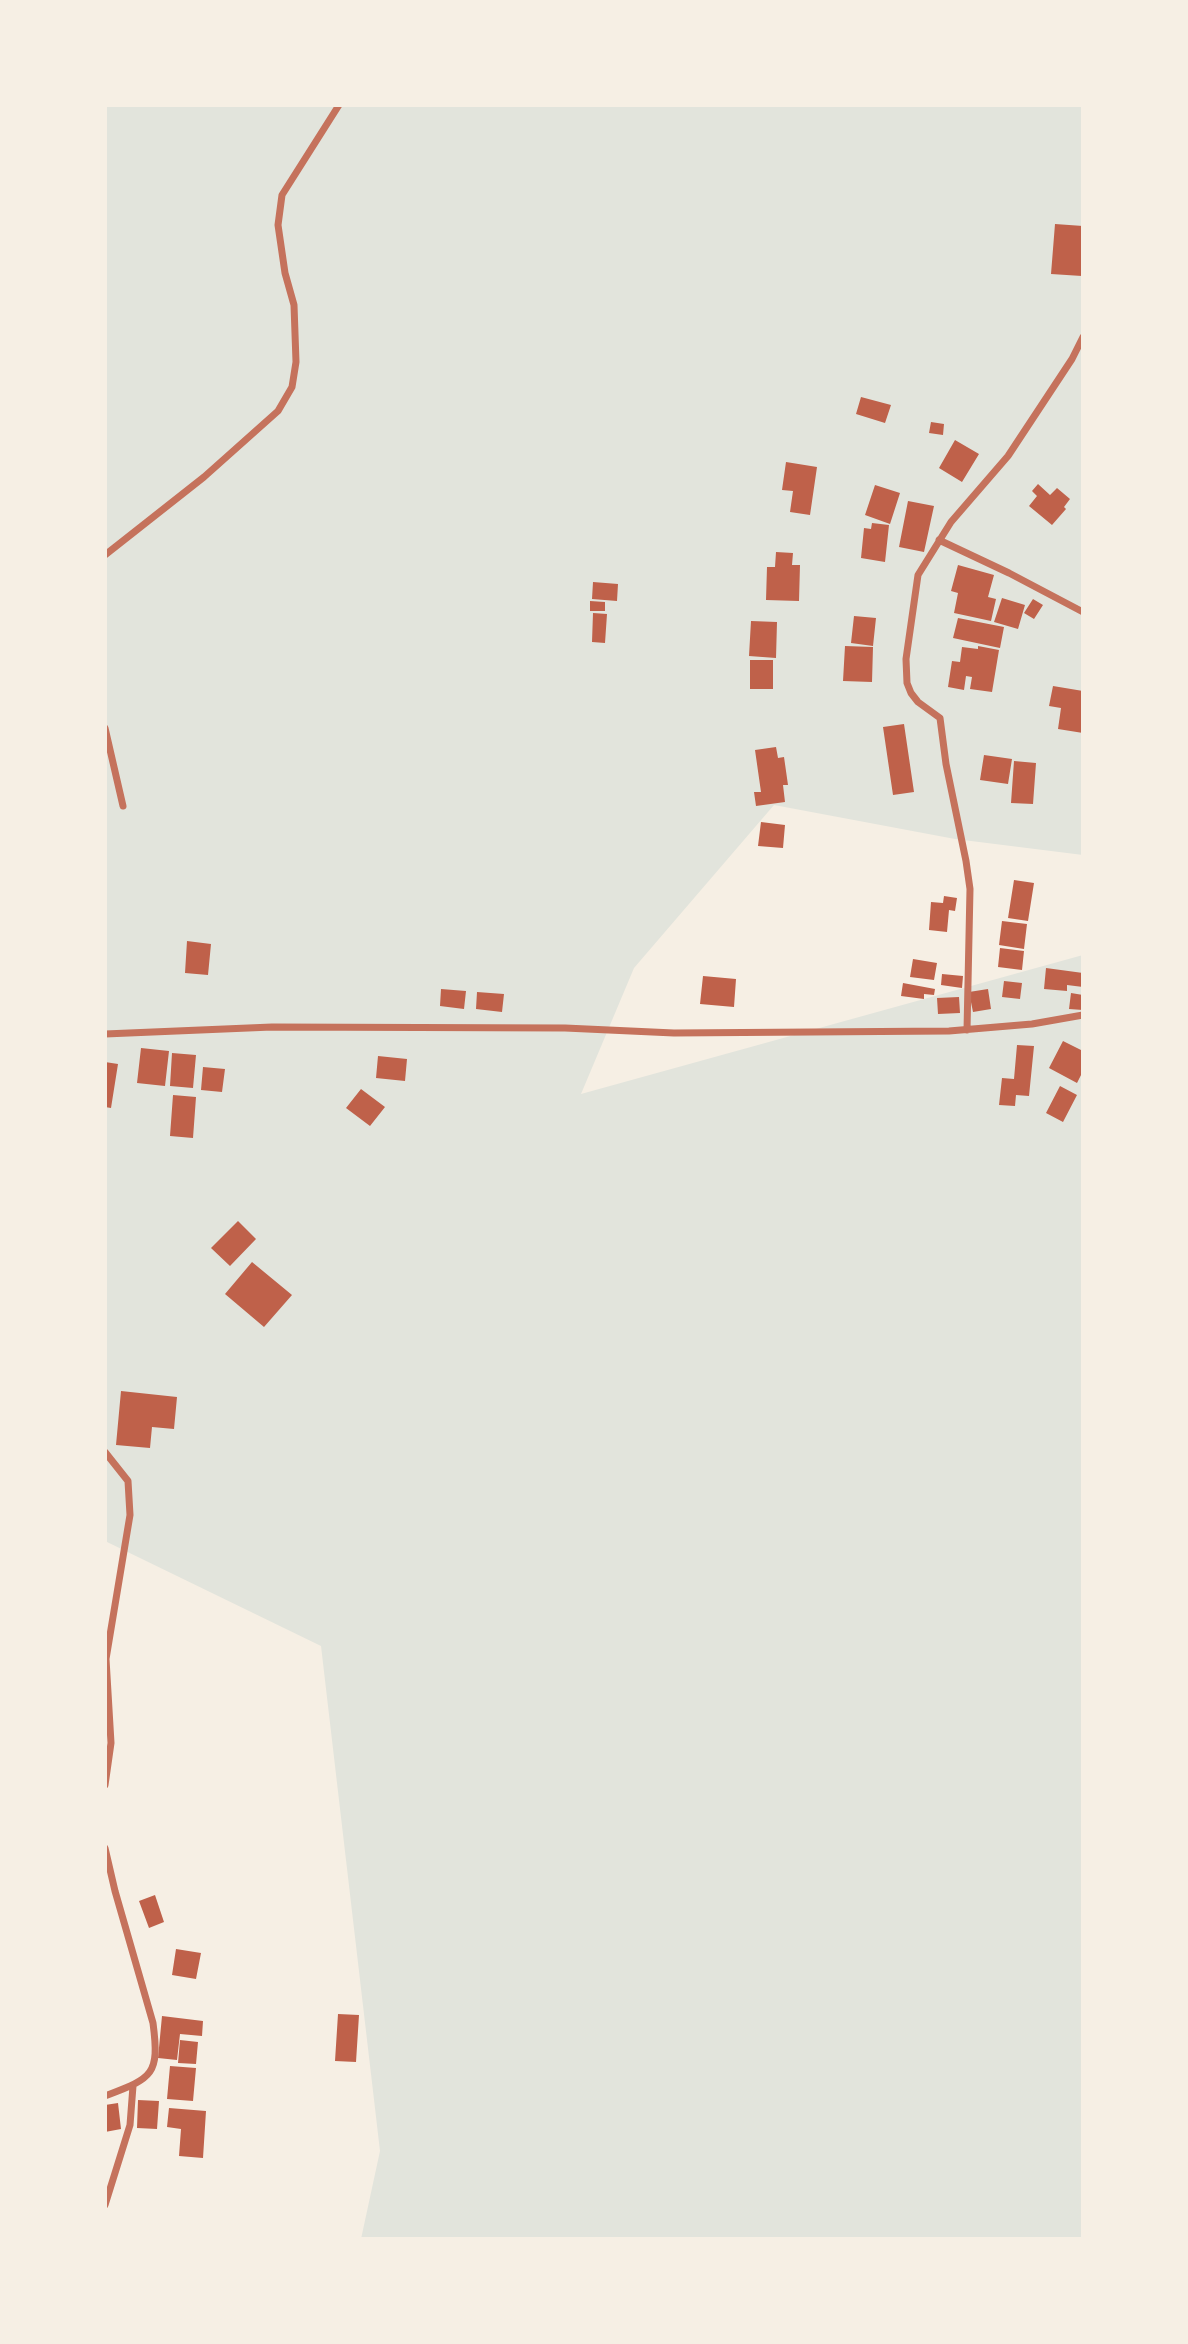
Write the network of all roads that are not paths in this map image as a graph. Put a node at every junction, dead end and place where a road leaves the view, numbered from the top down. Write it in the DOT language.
graph roads {
  1 [pos="339,105"];
  2 [pos="1083,337"];
  3 [pos="939,540"];
  4 [pos="105,555"];
  5 [pos="1083,612"];
  6 [pos="105,727"];
  7 [pos="123,806"];
  8 [pos="1083,1015"];
  9 [pos="967,1030"];
  10 [pos="105,1034"];
  11 [pos="105,1452"];
  12 [pos="105,1785"];
  13 [pos="105,1848"];
  14 [pos="133,2086"];
  15 [pos="105,2096"];
  16 [pos="105,2204"];
  1 -- 4 [label="street"];
  2 -- 3 [label="street"];
  3 -- 5 [label="street"];
  3 -- 9 [label="street"];
  6 -- 7 [label="street"];
  8 -- 9 [label="street"];
  9 -- 10 [label="street"];
  11 -- 12 [label="street"];
  13 -- 14 [label="street"];
  14 -- 15 [label="street"];
  14 -- 16 [label="street"];
}
